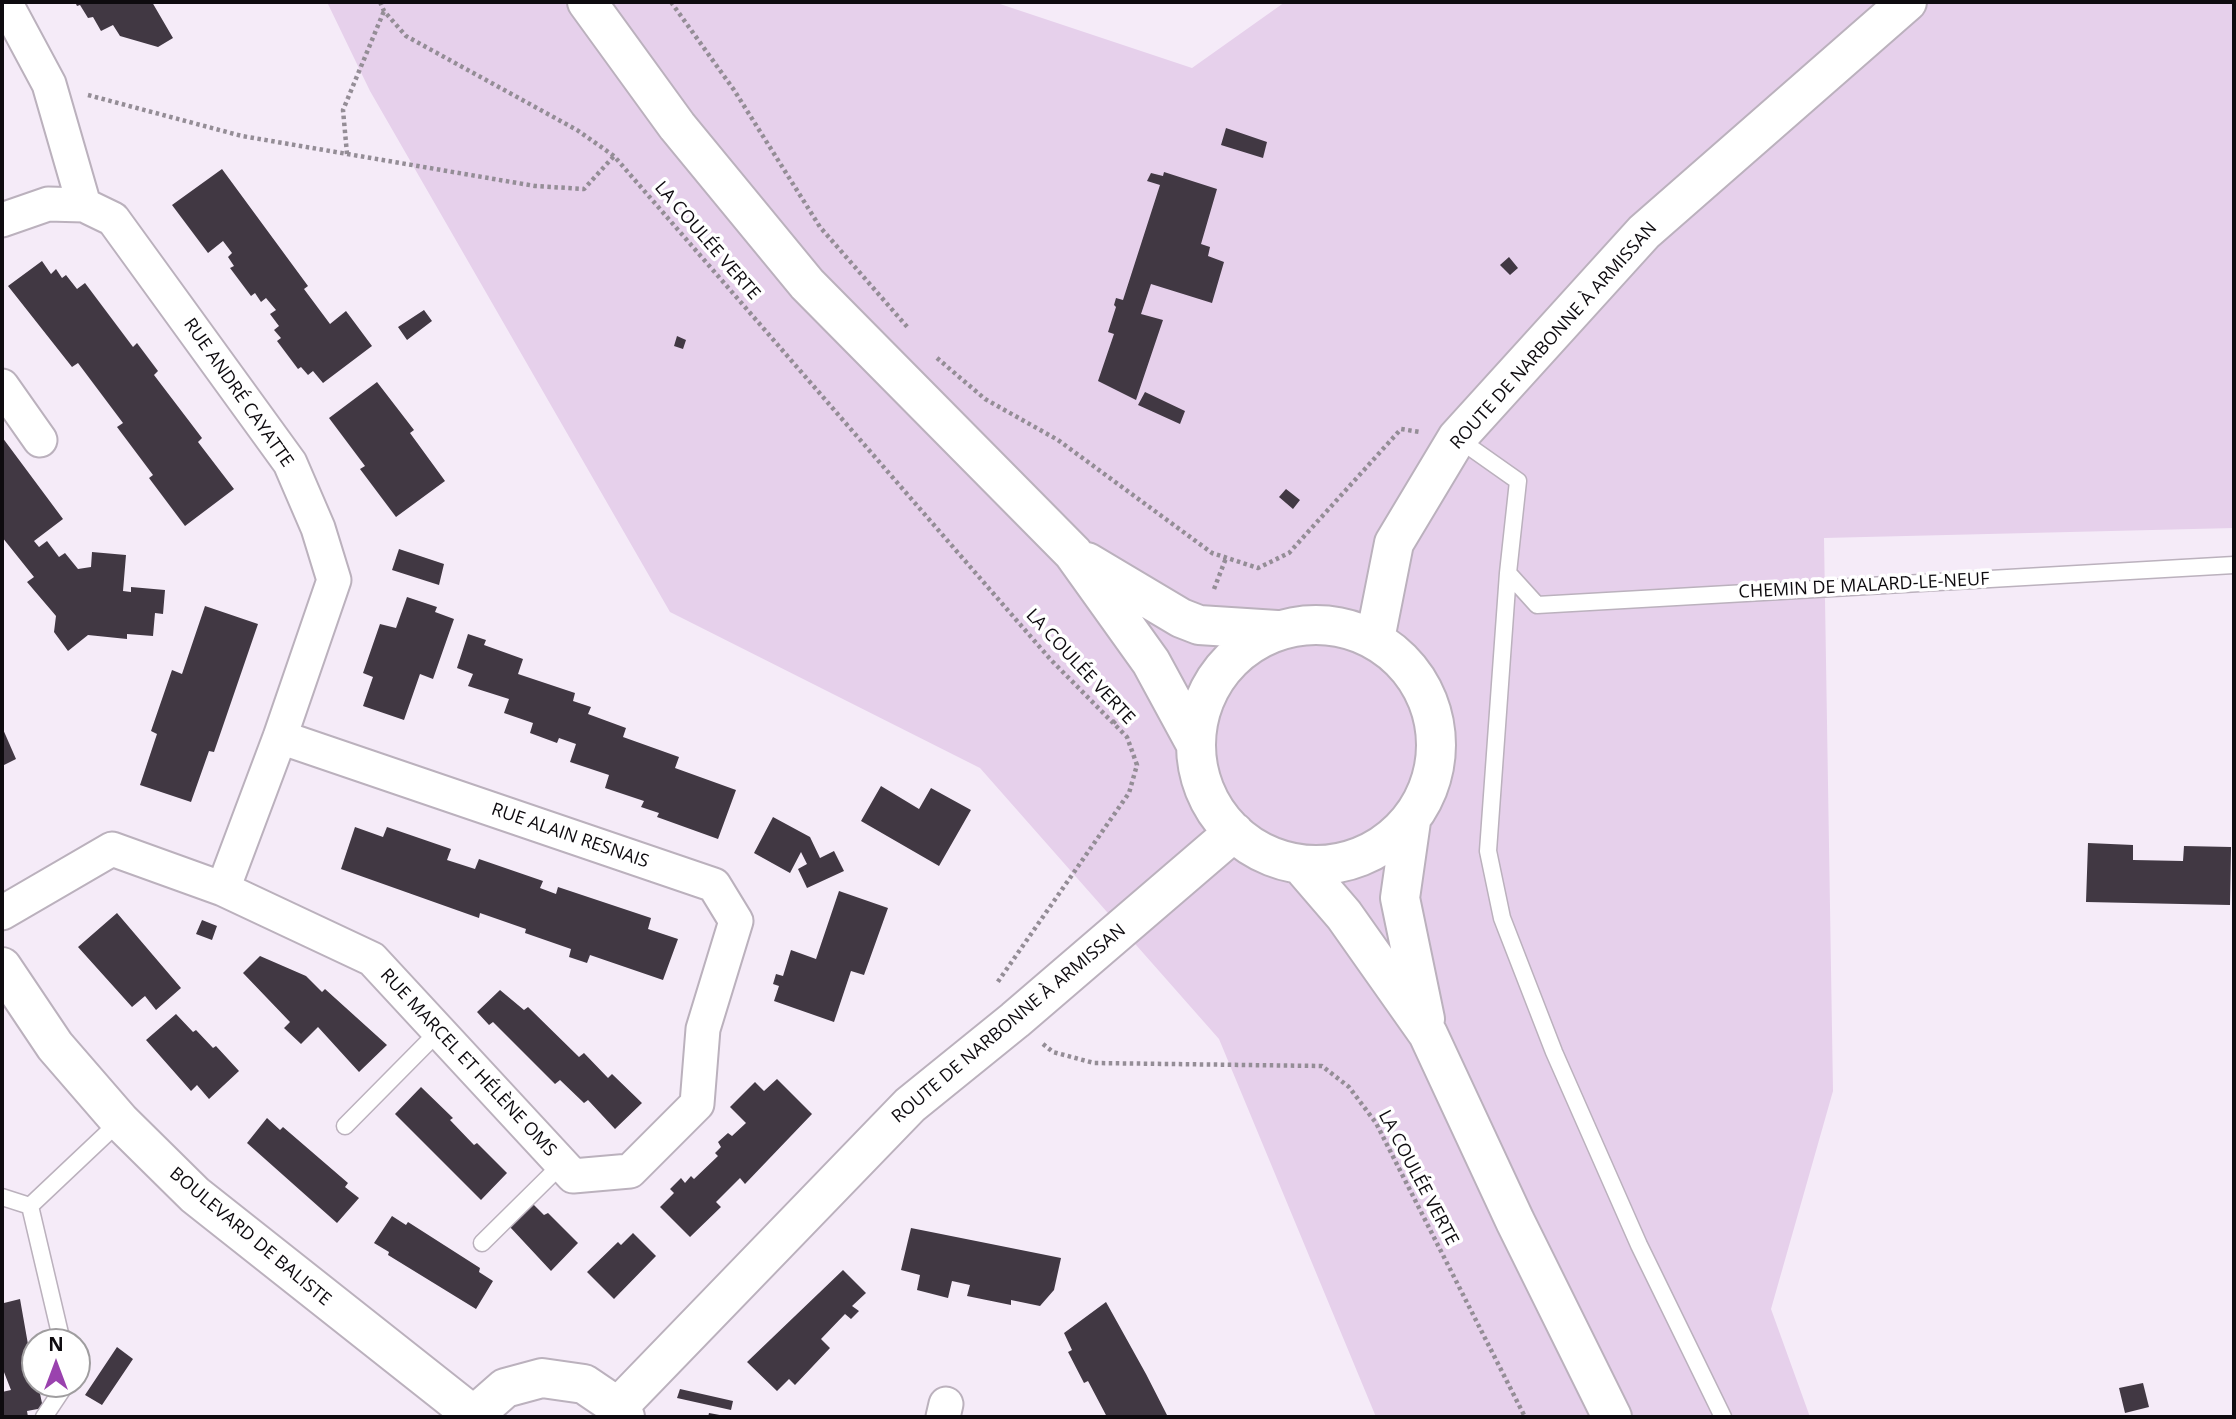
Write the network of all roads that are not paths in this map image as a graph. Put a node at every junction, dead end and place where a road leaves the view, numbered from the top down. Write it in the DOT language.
graph roads {
  1 [pos="5,2"];
  2 [pos="587,2"];
  3 [pos="1907,2"];
  4 [pos="84,205"];
  5 [pos="2,219"];
  6 [pos="2,386"];
  7 [pos="1457,438"];
  8 [pos="40,440"];
  9 [pos="1073,553"];
  10 [pos="2234,565"];
  11 [pos="1508,573"];
  12 [pos="1277,630"];
  13 [pos="1375,639"];
  14 [pos="280,737"];
  15 [pos="1195,743"];
  16 [pos="1411,821"];
  17 [pos="1234,832"];
  18 [pos="1301,865"];
  19 [pos="223,889"];
  20 [pos="2,912"];
  21 [pos="2,967"];
  22 [pos="703,1029"];
  23 [pos="437,1032"];
  24 [pos="1428,1034"];
  25 [pos="120,1121"];
  26 [pos="345,1126"];
  27 [pos="562,1164"];
  28 [pos="2,1197"];
  29 [pos="30,1206"];
  30 [pos="482,1243"];
  31 [pos="59,1328"];
  32 [pos="59,1398"];
  33 [pos="622,1412"];
  34 [pos="49,1416"];
  35 [pos="472,1416"];
  36 [pos="1612,1417"];
  37 [pos="1723,1417"];
  1 -- 4 [label="street"];
  2 -- 9 [label="main road"];
  3 -- 7 [label="main road, ROUTE DE NARBONNE À ARMISSAN"];
  4 -- 5 [label="street, RUE ANDRÉ CAYATTE"];
  4 -- 14 [label="street, RUE ANDRÉ CAYATTE"];
  6 -- 8 [label="street"];
  7 -- 11 [label="lane"];
  7 -- 13 [label="main road, ROUTE DE NARBONNE À ARMISSAN"];
  9 -- 12 [label="main road"];
  9 -- 15 [label="main road"];
  10 -- 11 [label="lane, CHEMIN DE MALARD-LE-NEUF"];
  11 -- 37 [label="lane"];
  12 -- 13 [label="main road"];
  12 -- 15 [label="main road"];
  13 -- 16 [label="main road"];
  14 -- 19 [label="street, RUE ANDRÉ CAYATTE"];
  14 -- 22 [label="street, RUE ALAIN RESNAIS"];
  15 -- 17 [label="main road"];
  16 -- 18 [label="main road"];
  16 -- 24 [label="main road"];
  17 -- 18 [label="main road"];
  17 -- 33 [label="main road, ROUTE DE NARBONNE À ARMISSAN"];
  18 -- 24 [label="main road"];
  19 -- 20 [label="street, RUE MARCEL ET HÉLÈNE OMS"];
  19 -- 23 [label="street, RUE MARCEL ET HÉLÈNE OMS"];
  21 -- 25 [label="main road, BOULEVARD DE BALISTE"];
  22 -- 27 [label="street, RUE MARCEL ET HÉLÈNE OMS"];
  23 -- 26 [label="lane"];
  23 -- 27 [label="street, RUE MARCEL ET HÉLÈNE OMS"];
  24 -- 36 [label="main road"];
  25 -- 29 [label="lane"];
  25 -- 35 [label="main road, BOULEVARD DE BALISTE"];
  27 -- 30 [label="lane"];
  28 -- 29 [label="lane"];
  29 -- 31 [label="lane"];
  32 -- 34 [label="lane"];
  33 -- 35 [label="main road"];
}
